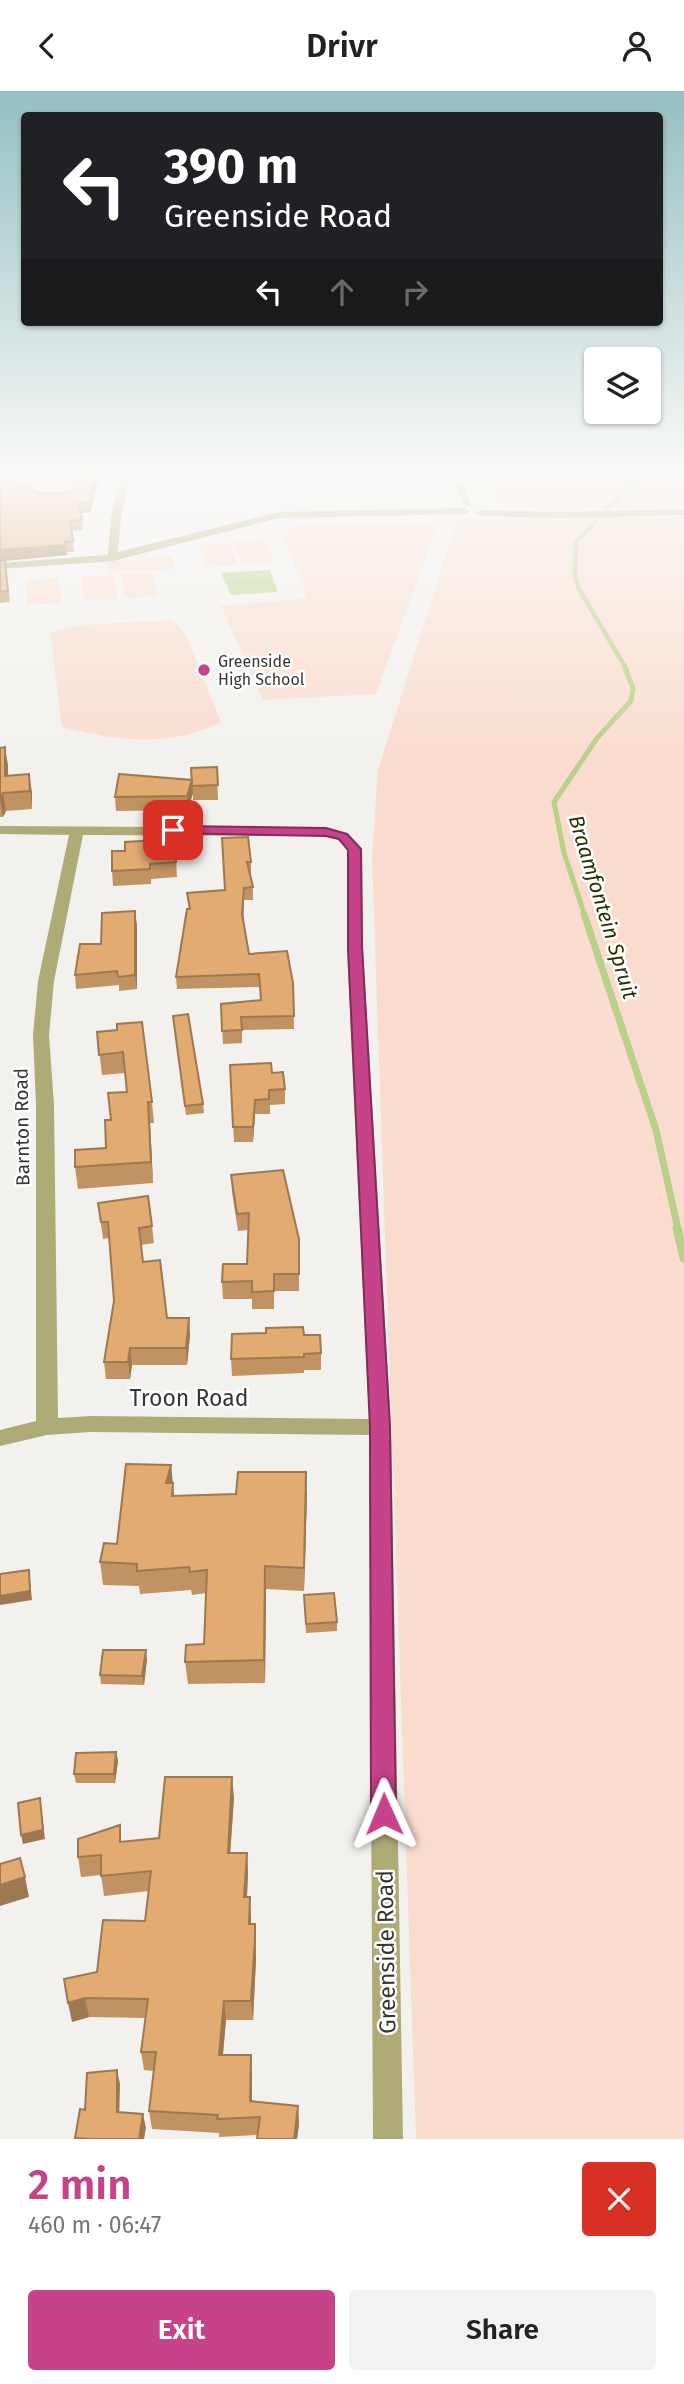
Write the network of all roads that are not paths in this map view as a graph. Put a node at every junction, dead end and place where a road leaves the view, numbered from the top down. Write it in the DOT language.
graph roads {
  1 [pos="0,830"];
  2 [pos="77,830"];
  3 [pos="47,1427"];
  4 [pos="380,1427"];
  5 [pos="0,1438"];
  6 [pos="388,2139"];
  1 -- 2 [label="street, Greenside Road"];
  2 -- 3 [label="street, Barnton Road"];
  2 -- 4 [label="street, Greenside Road"];
  3 -- 4 [label="street, Troon Road"];
  3 -- 5 [label="street, Troon Road"];
  4 -- 6 [label="street, Greenside Road"];
}
